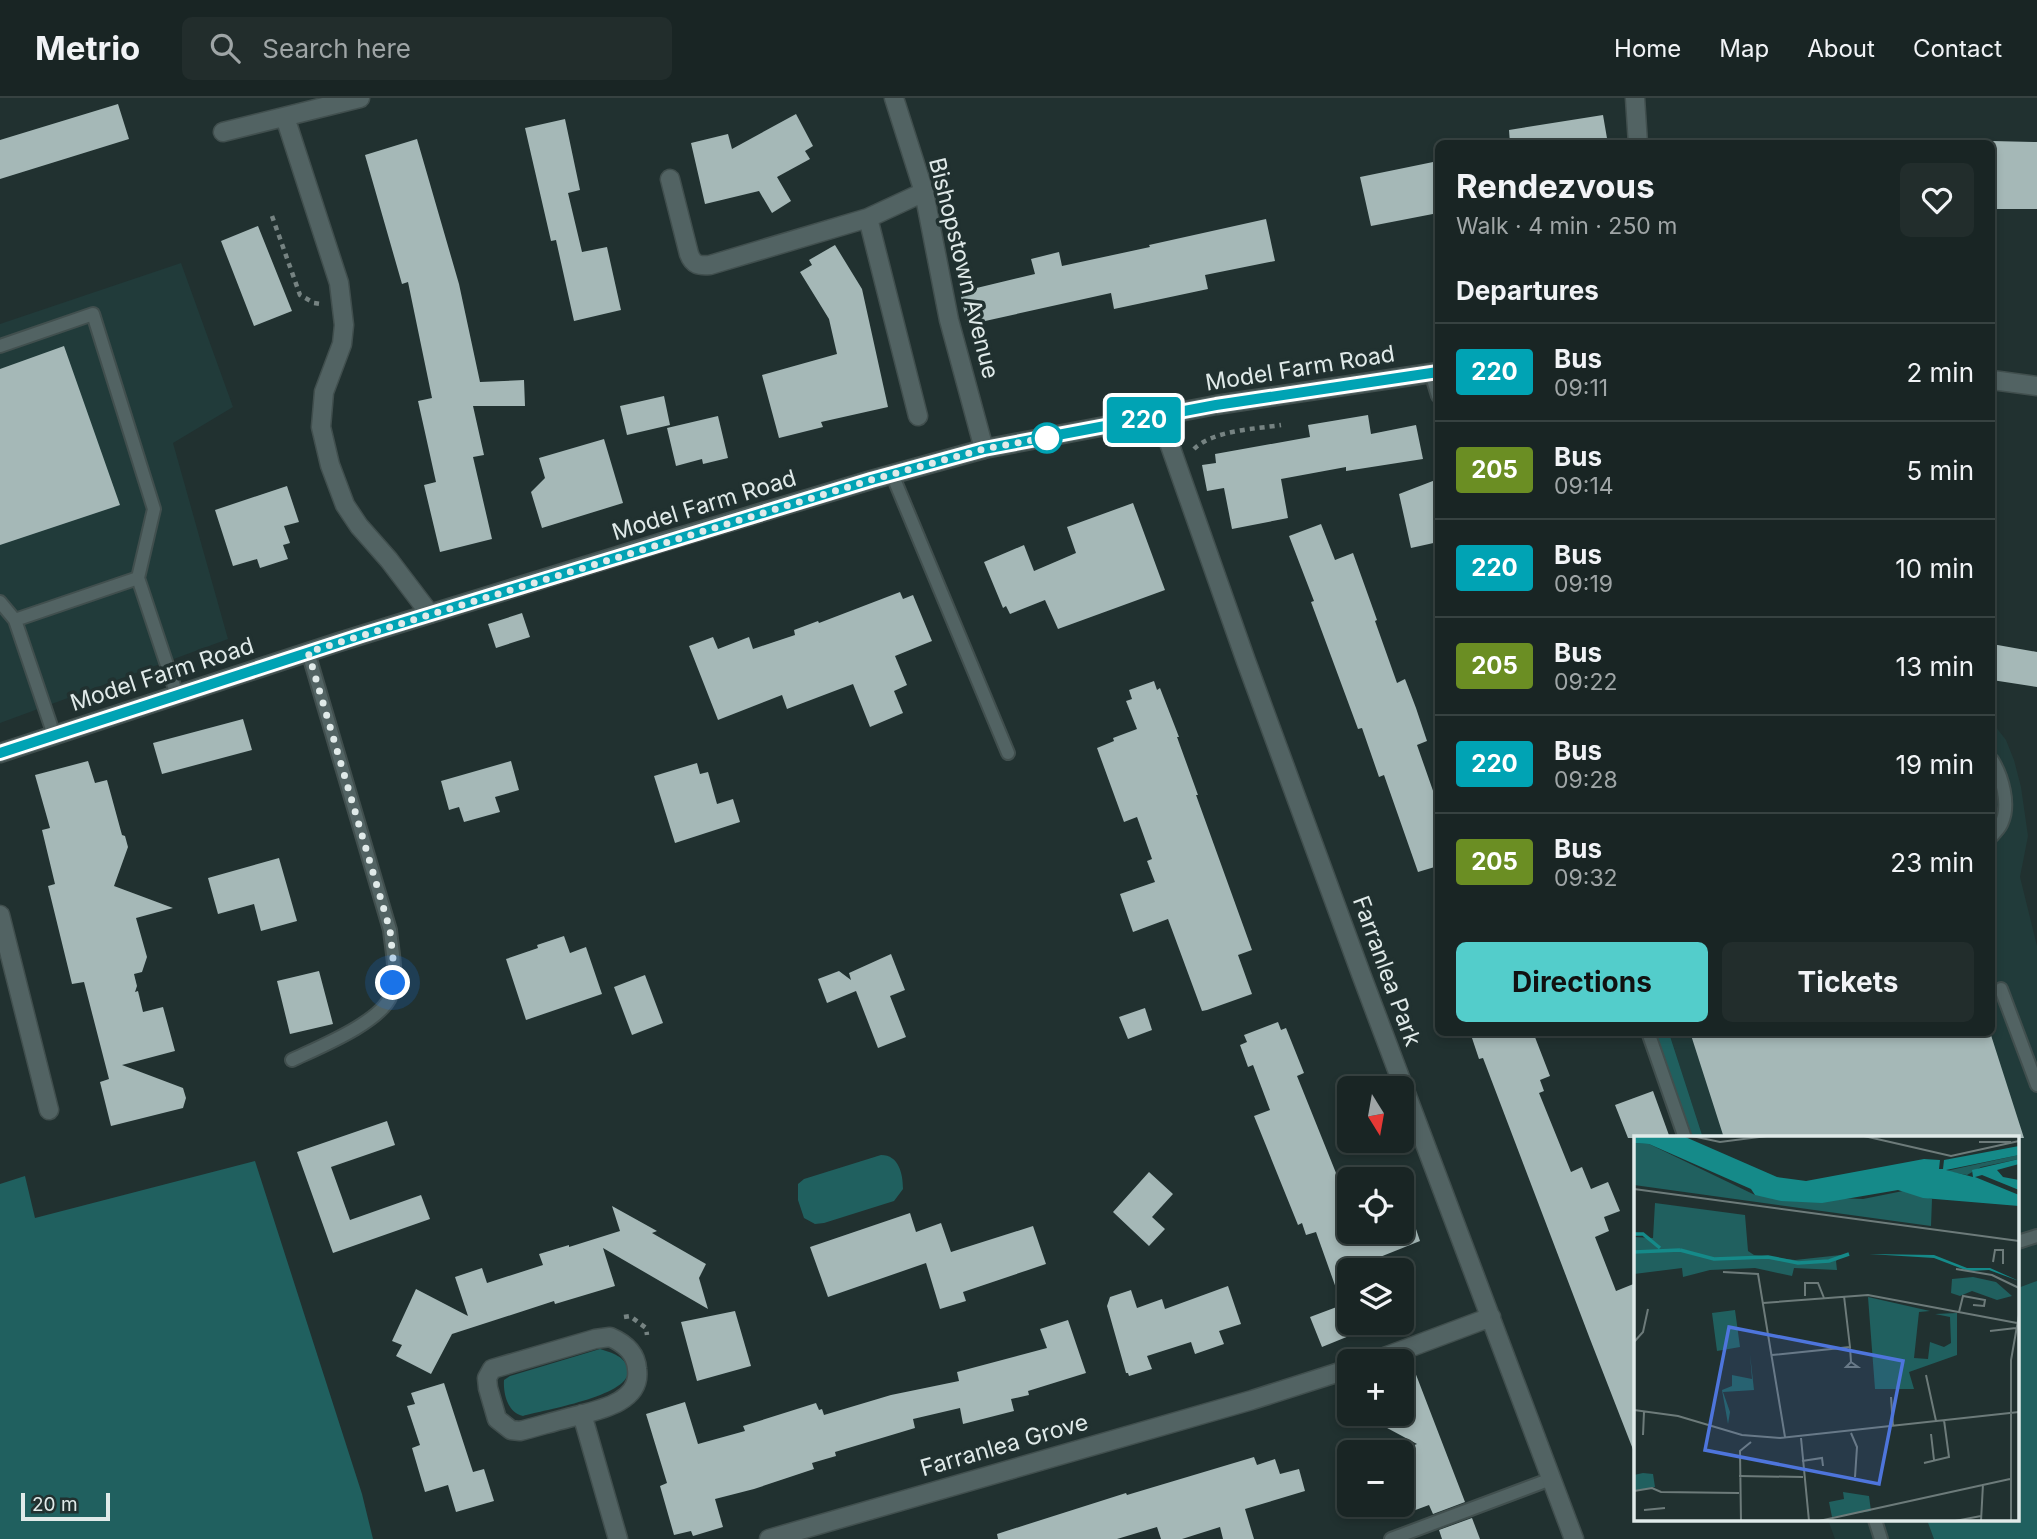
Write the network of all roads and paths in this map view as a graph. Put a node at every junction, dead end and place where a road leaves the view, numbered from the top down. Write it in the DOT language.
graph roads {
  1 [pos="360,98"];
  2 [pos="894,98"];
  3 [pos="1635,98"];
  4 [pos="285,117"];
  5 [pos="223,132"];
  6 [pos="1638,140"];
  7 [pos="670,179"];
  8 [pos="924,192"];
  9 [pos="272,216"];
  10 [pos="868,218"];
  11 [pos="341,303"];
  12 [pos="0,346"];
  13 [pos="1435,372"];
  14 [pos="1995,380"];
  15 [pos="2037,386"];
  16 [pos="918,416"];
  17 [pos="1160,417"];
  18 [pos="984,449"];
  19 [pos="892,474"];
  20 [pos="138,578"];
  21 [pos="0,603"];
  22 [pos="430,614"];
  23 [pos="15,620"];
  24 [pos="308,652"];
  25 [pos="177,695"];
  26 [pos="54,735"];
  27 [pos="0,753"];
  28 [pos="1008,753"];
  29 [pos="1995,767"];
  30 [pos="1995,833"];
  31 [pos="0,915"];
  32 [pos="2001,989"];
  33 [pos="1649,1036"];
  34 [pos="292,1060"];
  35 [pos="2037,1085"];
  36 [pos="49,1110"];
  37 [pos="1684,1136"];
  38 [pos="2037,1236"];
  39 [pos="2020,1241"];
  40 [pos="1491,1317"];
  41 [pos="1406,1349"];
  42 [pos="1337,1373"];
  43 [pos="582,1414"];
  44 [pos="1552,1479"];
  45 [pos="1876,1522"];
  46 [pos="618,1539"];
  47 [pos="769,1539"];
  48 [pos="1391,1539"];
  49 [pos="1574,1539"];
  50 [pos="1881,1539"];
  1 -- 4 [label="street"];
  2 -- 8 [label="street, Bishopstown Avenue"];
  3 -- 6 [label="street"];
  4 -- 5 [label="street"];
  4 -- 11 [label="street"];
  7 -- 10 [label="street"];
  8 -- 10 [label="street"];
  8 -- 18 [label="street, Bishopstown Avenue"];
  9 -- 11 [label="path"];
  10 -- 16 [label="street"];
  11 -- 22 [label="street"];
  12 -- 20 [label="lane"];
  13 -- 17 [label="street, Model Farm Road"];
  14 -- 15 [label="street"];
  17 -- 18 [label="street, Model Farm Road"];
  17 -- 40 [label="street, Farranlea Park"];
  18 -- 19 [label="street, Model Farm Road"];
  19 -- 22 [label="street, Model Farm Road"];
  19 -- 28 [label="lane"];
  20 -- 23 [label="lane"];
  20 -- 25 [label="lane"];
  21 -- 23 [label="lane"];
  22 -- 24 [label="street, Model Farm Road"];
  23 -- 26 [label="lane"];
  24 -- 25 [label="street, Model Farm Road"];
  24 -- 34 [label="lane"];
  25 -- 26 [label="street, Model Farm Road"];
  26 -- 27 [label="street, Model Farm Road"];
  29 -- 30 [label="lane"];
  31 -- 36 [label="street"];
  32 -- 35 [label="lane"];
  33 -- 37 [label="lane"];
  38 -- 39 [label="lane"];
  40 -- 41 [label="street"];
  40 -- 44 [label="street, Farranlea Park"];
  42 -- 47 [label="street, Farranlea Grove"];
  43 -- 43 [label="street"];
  43 -- 46 [label="street"];
  44 -- 48 [label="lane"];
  44 -- 49 [label="street, Farranlea Park"];
  45 -- 50 [label="lane"];
}
